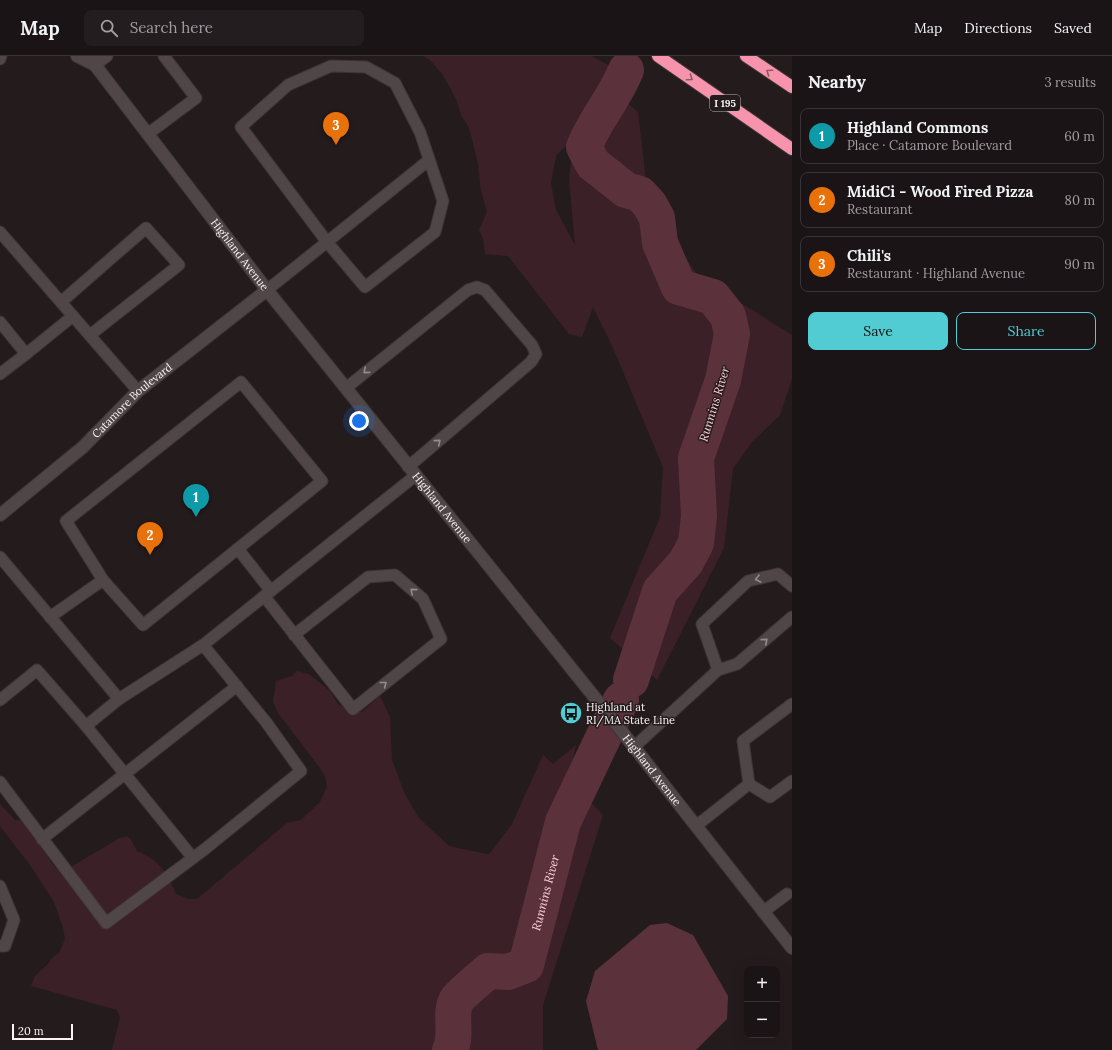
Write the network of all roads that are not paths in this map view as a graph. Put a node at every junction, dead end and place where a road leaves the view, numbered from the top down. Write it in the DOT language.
graph roads {
  1 [pos="77,56"];
  2 [pos="106,56"];
  3 [pos="164,56"];
  4 [pos="658,56"];
  5 [pos="746,56"];
  6 [pos="94,61"];
  7 [pos="792,88"];
  8 [pos="149,134"];
  9 [pos="792,149"];
  10 [pos="429,160"];
  11 [pos="0,232"];
  12 [pos="327,242"];
  13 [pos="267,290"];
  14 [pos="61,302"];
  15 [pos="73,316"];
  16 [pos="0,322"];
  17 [pos="90,335"];
  18 [pos="26,354"];
  19 [pos="0,374"];
  20 [pos="346,388"];
  21 [pos="138,390"];
  22 [pos="411,472"];
  23 [pos="0,515"];
  24 [pos="238,549"];
  25 [pos="0,557"];
  26 [pos="103,580"];
  27 [pos="792,586"];
  28 [pos="267,594"];
  29 [pos="50,617"];
  30 [pos="792,617"];
  31 [pos="294,635"];
  32 [pos="203,645"];
  33 [pos="718,670"];
  34 [pos="237,686"];
  35 [pos="119,699"];
  36 [pos="0,700"];
  37 [pos="792,704"];
  38 [pos="86,726"];
  39 [pos="634,747"];
  40 [pos="126,774"];
  41 [pos="792,781"];
  42 [pos="0,782"];
  43 [pos="749,784"];
  44 [pos="696,826"];
  45 [pos="42,839"];
  46 [pos="193,858"];
  47 [pos="0,886"];
  48 [pos="787,894"];
  49 [pos="763,912"];
  50 [pos="3,946"];
  51 [pos="792,948"];
  1 -- 6 [label="main road, Highland Avenue"];
  2 -- 6 [label="lane"];
  3 -- 8 [label="lane"];
  4 -- 9 [label="highway, I 195, one-way"];
  7 -- 5 [label="highway, one-way"];
  6 -- 8 [label="main road, Highland Avenue"];
  8 -- 13 [label="main road, Highland Avenue"];
  10 -- 12 [label="lane"];
  10 -- 12 [label="lane"];
  10 -- 12 [label="lane"];
  11 -- 14 [label="lane"];
  12 -- 13 [label="lane"];
  13 -- 20 [label="main road, Highland Avenue"];
  13 -- 21 [label="main road, Catamore Boulevard"];
  14 -- 15 [label="lane"];
  14 -- 17 [label="lane"];
  15 -- 17 [label="lane"];
  15 -- 18 [label="lane"];
  16 -- 18 [label="lane"];
  17 -- 21 [label="lane"];
  18 -- 19 [label="lane"];
  20 -- 22 [label="main road, Highland Avenue"];
  22 -- 20 [label="lane, one-way"];
  21 -- 23 [label="main road, Catamore Boulevard"];
  22 -- 28 [label="lane"];
  22 -- 39 [label="main road, Highland Avenue"];
  24 -- 26 [label="lane"];
  24 -- 26 [label="lane"];
  24 -- 28 [label="lane"];
  25 -- 29 [label="lane"];
  26 -- 29 [label="lane"];
  27 -- 33 [label="lane, one-way"];
  28 -- 31 [label="lane"];
  28 -- 32 [label="lane"];
  29 -- 35 [label="lane"];
  33 -- 30 [label="lane, one-way"];
  31 -- 31 [label="lane, one-way"];
  32 -- 34 [label="lane"];
  32 -- 35 [label="lane"];
  33 -- 39 [label="lane"];
  34 -- 40 [label="lane"];
  34 -- 46 [label="lane"];
  35 -- 38 [label="lane"];
  36 -- 38 [label="lane"];
  37 -- 43 [label="lane"];
  38 -- 40 [label="lane"];
  39 -- 44 [label="main road, Highland Avenue"];
  40 -- 45 [label="lane"];
  40 -- 46 [label="lane"];
  41 -- 43 [label="lane"];
  42 -- 45 [label="lane"];
  43 -- 44 [label="lane"];
  44 -- 49 [label="main road, Highland Avenue"];
  45 -- 46 [label="lane"];
  47 -- 50 [label="lane"];
  48 -- 49 [label="lane"];
  49 -- 51 [label="main road, Highland Avenue"];
}
